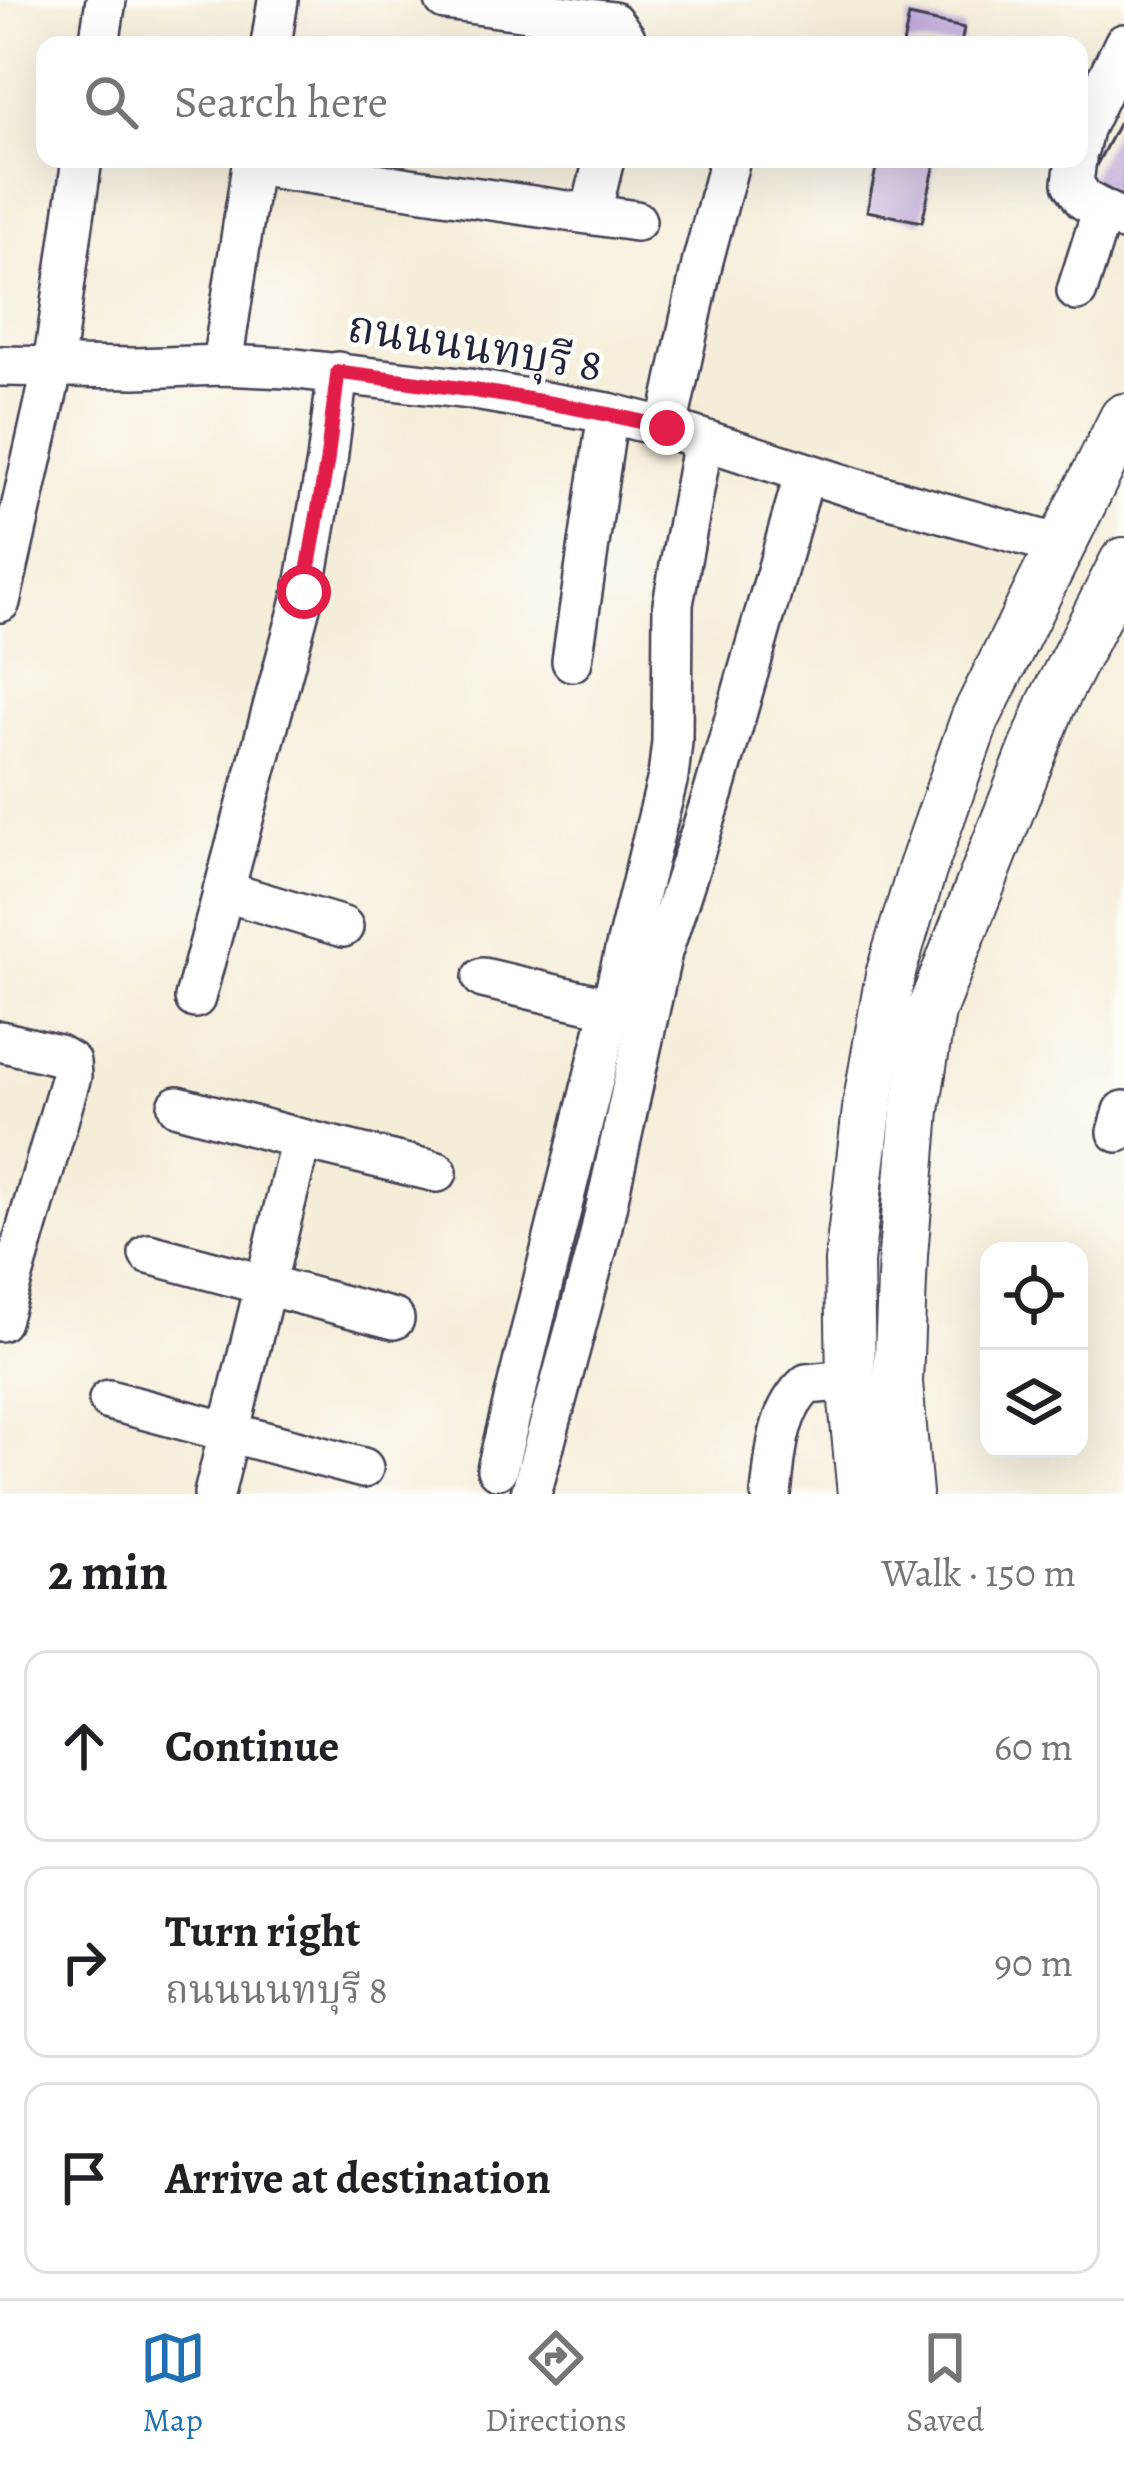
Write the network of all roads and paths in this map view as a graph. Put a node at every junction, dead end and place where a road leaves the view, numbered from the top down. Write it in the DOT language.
graph roads {
  1 [pos="106,0"];
  2 [pos="278,0"];
  3 [pos="445,0"];
  4 [pos="100,36"];
  5 [pos="272,36"];
  6 [pos="624,36"];
  7 [pos="1124,44"];
  8 [pos="1088,119"];
  9 [pos="81,168"];
  10 [pos="251,168"];
  11 [pos="292,168"];
  12 [pos="602,168"];
  13 [pos="728,168"];
  14 [pos="1075,168"];
  15 [pos="592,213"];
  16 [pos="1113,216"];
  17 [pos="636,221"];
  18 [pos="1077,291"];
  19 [pos="222,365"];
  20 [pos="0,366"];
  21 [pos="53,367"];
  22 [pos="338,372"];
  23 [pos="608,413"];
  24 [pos="1124,418"];
  25 [pos="685,434"];
  26 [pos="805,473"];
  27 [pos="1124,484"];
  28 [pos="1060,545"];
  29 [pos="1124,562"];
  30 [pos="0,602"];
  31 [pos="1086,633"];
  32 [pos="572,661"];
  33 [pos="922,870"];
  34 [pos="224,891"];
  35 [pos="344,927"];
  36 [pos="483,977"];
  37 [pos="195,998"];
  38 [pos="611,1008"];
  39 [pos="0,1041"];
  40 [pos="178,1106"];
  41 [pos="301,1139"];
  42 [pos="437,1172"];
  43 [pos="16,1202"];
  44 [pos="149,1254"];
  45 [pos="265,1283"];
  46 [pos="394,1319"];
  47 [pos="0,1321"];
  48 [pos="851,1380"];
  49 [pos="109,1400"];
  50 [pos="228,1433"];
  51 [pos="363,1468"];
  52 [pos="497,1469"];
  53 [pos="214,1494"];
  54 [pos="531,1494"];
  55 [pos="771,1494"];
  56 [pos="862,1494"];
  57 [pos="908,1494"];
  1 -- 4 [label="street"];
  2 -- 5 [label="street"];
  3 -- 6 [label="street"];
  7 -- 8 [label="street"];
  9 -- 21 [label="street"];
  10 -- 19 [label="street"];
  11 -- 15 [label="street"];
  12 -- 15 [label="street"];
  13 -- 25 [label="street"];
  14 -- 16 [label="street"];
  15 -- 17 [label="street"];
  16 -- 18 [label="street"];
  19 -- 21 [label="street, ถนนนนทบุรี 8"];
  19 -- 22 [label="street, ถนนนนทบุรี 8"];
  20 -- 21 [label="street, ถนนนนทบุรี 8"];
  21 -- 30 [label="street"];
  22 -- 23 [label="street, ถนนนนทบุรี 8"];
  22 -- 34 [label="street"];
  23 -- 25 [label="street, ถนนนนทบุรี 8"];
  23 -- 32 [label="street"];
  24 -- 28 [label="main road"];
  25 -- 26 [label="street, ถนนนนทบุรี 8"];
  25 -- 38 [label="street"];
  26 -- 28 [label="street, ถนนนนทบุรี 8"];
  26 -- 54 [label="street"];
  27 -- 31 [label="main road"];
  28 -- 33 [label="main road"];
  29 -- 31 [label="main road"];
  31 -- 33 [label="main road"];
  31 -- 57 [label="main road"];
  33 -- 48 [label="main road"];
  34 -- 35 [label="street"];
  34 -- 37 [label="street"];
  36 -- 38 [label="street"];
  38 -- 52 [label="street"];
  39 -- 43 [label="street"];
  40 -- 41 [label="street"];
  41 -- 42 [label="street"];
  41 -- 45 [label="street"];
  43 -- 47 [label="street"];
  44 -- 45 [label="street"];
  45 -- 46 [label="street"];
  45 -- 50 [label="street"];
  48 -- 55 [label="street"];
  48 -- 56 [label="main road"];
  49 -- 50 [label="street"];
  50 -- 51 [label="street"];
  50 -- 53 [label="street"];
}
